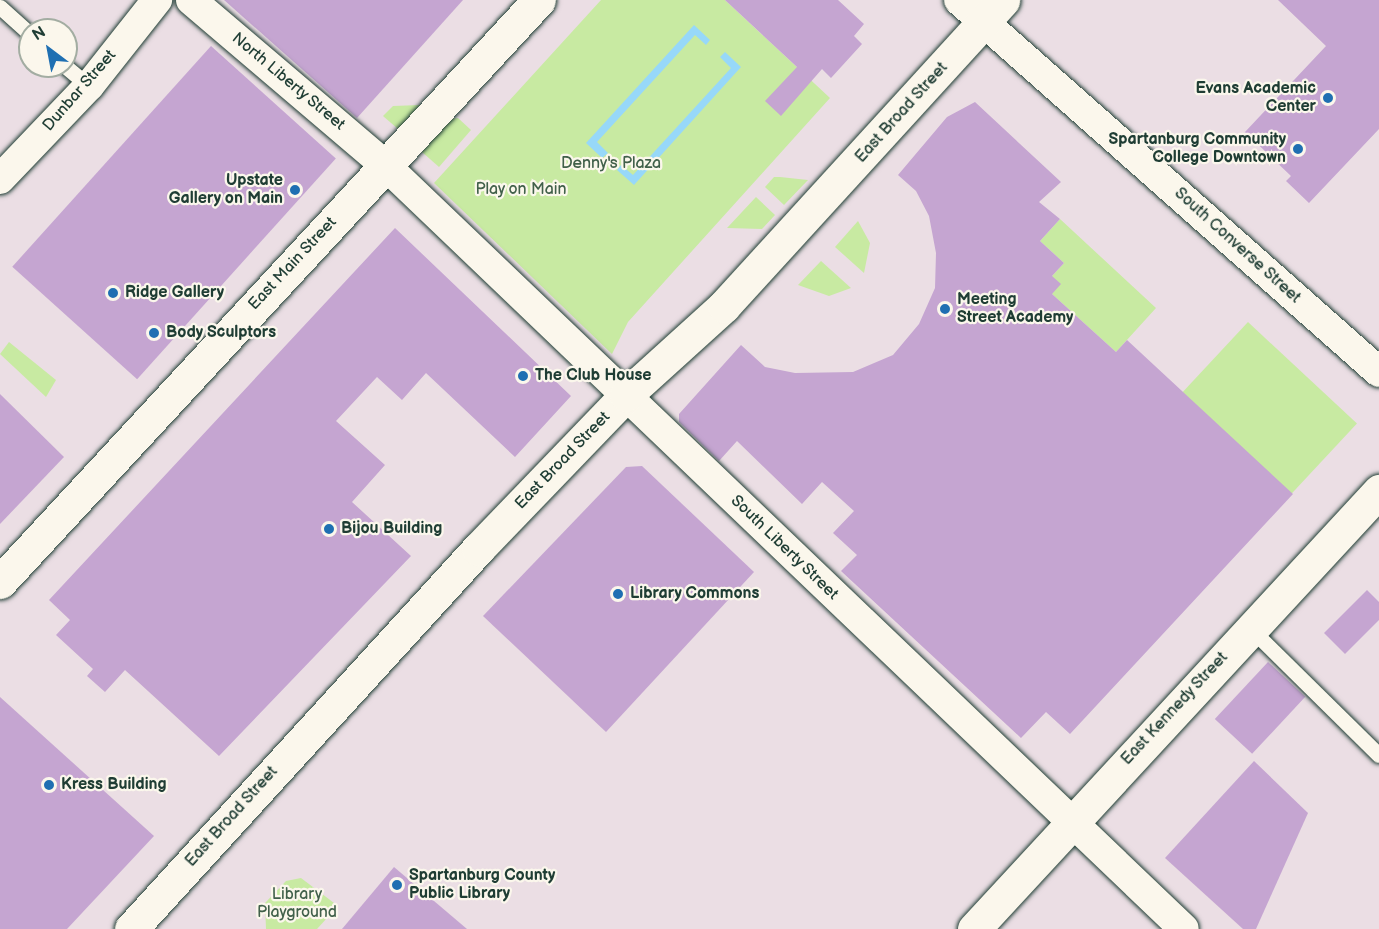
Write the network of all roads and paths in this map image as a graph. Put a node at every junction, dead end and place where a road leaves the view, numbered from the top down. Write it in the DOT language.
graph roads {
  1 [pos="157,0"];
  2 [pos="191,0"];
  3 [pos="539,0"];
  4 [pos="0,7"];
  5 [pos="982,7"];
  6 [pos="18,23"];
  7 [pos="78,77"];
  8 [pos="89,86"];
  9 [pos="385,165"];
  10 [pos="0,179"];
  11 [pos="1379,372"];
  12 [pos="626,395"];
  13 [pos="1379,491"];
  14 [pos="0,582"];
  15 [pos="1250,628"];
  16 [pos="1379,755"];
  17 [pos="1071,821"];
  18 [pos="130,929"];
  19 [pos="974,929"];
  20 [pos="1184,929"];
  1 -- 8 [label="street, Dunbar Street"];
  2 -- 9 [label="street, North Liberty Street"];
  3 -- 9 [label="street, East Main Street"];
  4 -- 6 [label="lane"];
  5 -- 11 [label="street, South Converse Street"];
  5 -- 12 [label="street, East Broad Street"];
  7 -- 8 [label="lane"];
  8 -- 10 [label="street, Dunbar Street"];
  9 -- 12 [label="street, South Liberty Street"];
  9 -- 14 [label="street, East Main Street"];
  12 -- 17 [label="street, South Liberty Street"];
  12 -- 18 [label="street, East Broad Street"];
  13 -- 15 [label="street, East Kennedy Street"];
  15 -- 16 [label="lane"];
  15 -- 17 [label="street, East Kennedy Street"];
  17 -- 19 [label="street, East Kennedy Street"];
  17 -- 20 [label="street, South Liberty Street"];
}
